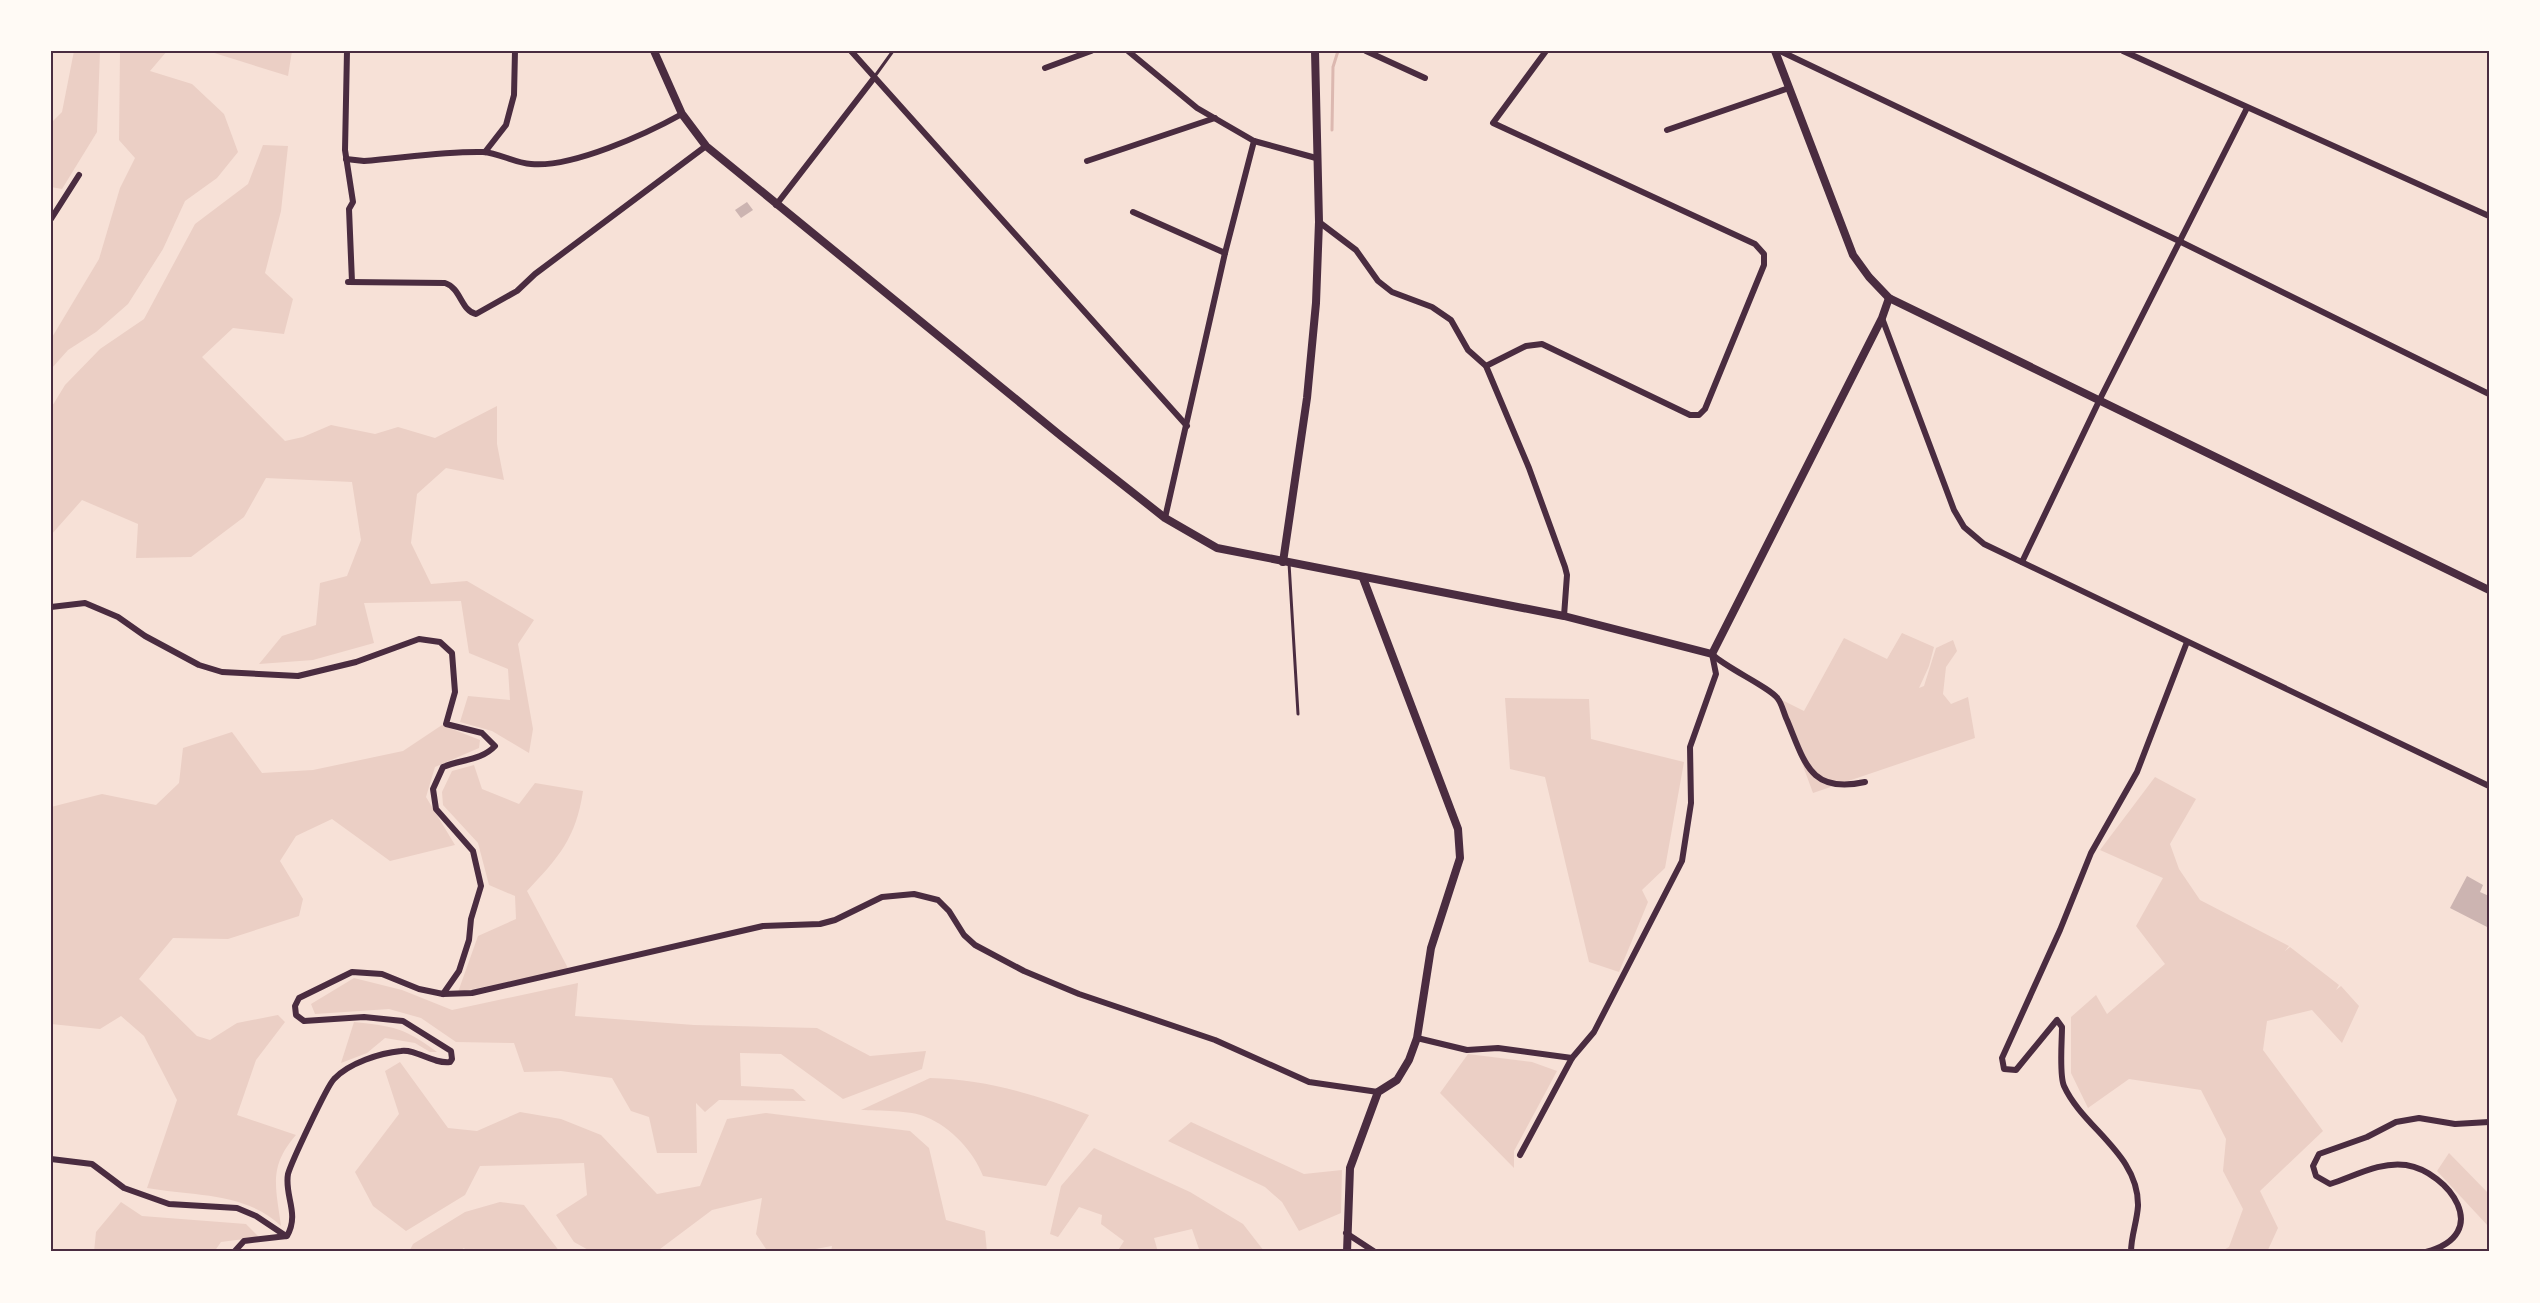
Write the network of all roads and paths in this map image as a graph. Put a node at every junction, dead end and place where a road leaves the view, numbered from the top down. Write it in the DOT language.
graph roads {
  1 [pos="347,51"];
  2 [pos="515,51"];
  3 [pos="654,51"];
  4 [pos="851,51"];
  5 [pos="893,51"];
  6 [pos="1091,51"];
  7 [pos="1128,51"];
  8 [pos="1315,51"];
  9 [pos="1366,51"];
  10 [pos="1546,51"];
  11 [pos="1778,51"];
  12 [pos="2123,51"];
  13 [pos="1045,68"];
  14 [pos="874,78"];
  15 [pos="1425,78"];
  16 [pos="1790,88"];
  17 [pos="2247,108"];
  18 [pos="682,114"];
  19 [pos="1215,118"];
  20 [pos="1667,130"];
  21 [pos="1254,141"];
  22 [pos="706,146"];
  23 [pos="484,152"];
  24 [pos="1316,158"];
  25 [pos="346,159"];
  26 [pos="1087,161"];
  27 [pos="79,175"];
  28 [pos="776,205"];
  29 [pos="1133,212"];
  30 [pos="2489,216"];
  31 [pos="51,219"];
  32 [pos="1319,222"];
  33 [pos="2179,241"];
  34 [pos="1225,253"];
  35 [pos="1889,298"];
  36 [pos="1882,318"];
  37 [pos="1486,366"];
  38 [pos="2489,394"];
  39 [pos="2100,399"];
  40 [pos="1187,426"];
  41 [pos="1166,518"];
  42 [pos="1286,562"];
  43 [pos="2022,562"];
  44 [pos="1363,578"];
  45 [pos="2489,590"];
  46 [pos="51,607"];
  47 [pos="1564,616"];
  48 [pos="2187,642"];
  49 [pos="1712,654"];
  50 [pos="1298,714"];
  51 [pos="1865,782"];
  52 [pos="2489,786"];
  53 [pos="443,994"];
  54 [pos="1417,1038"];
  55 [pos="1572,1058"];
  56 [pos="1378,1092"];
  57 [pos="2489,1122"];
  58 [pos="1520,1155"];
  59 [pos="51,1159"];
  60 [pos="1346,1233"];
  61 [pos="287,1236"];
  62 [pos="234,1252"];
  63 [pos="1347,1252"];
  64 [pos="1375,1252"];
  65 [pos="2131,1252"];
  66 [pos="2426,1252"];
  1 -- 25 [label="street"];
  2 -- 23 [label="street"];
  3 -- 18 [label="street"];
  4 -- 14 [label="street"];
  5 -- 14 [label="lane"];
  6 -- 13 [label="street"];
  7 -- 19 [label="street"];
  8 -- 24 [label="street"];
  9 -- 15 [label="street"];
  10 -- 37 [label="street"];
  11 -- 16 [label="main road"];
  11 -- 33 [label="street"];
  12 -- 17 [label="street"];
  14 -- 28 [label="street"];
  14 -- 40 [label="street"];
  16 -- 20 [label="street"];
  16 -- 35 [label="main road"];
  17 -- 30 [label="street"];
  17 -- 33 [label="street"];
  18 -- 22 [label="street"];
  18 -- 23 [label="street"];
  19 -- 21 [label="street"];
  19 -- 26 [label="street"];
  21 -- 24 [label="street"];
  21 -- 34 [label="street"];
  22 -- 25 [label="street"];
  22 -- 28 [label="street"];
  23 -- 25 [label="street"];
  24 -- 32 [label="street"];
  27 -- 31 [label="street"];
  28 -- 41 [label="street"];
  29 -- 34 [label="street"];
  32 -- 37 [label="street"];
  32 -- 42 [label="street"];
  33 -- 38 [label="street"];
  33 -- 39 [label="street"];
  34 -- 40 [label="street"];
  35 -- 36 [label="street"];
  35 -- 39 [label="main road"];
  36 -- 43 [label="street"];
  36 -- 49 [label="street"];
  37 -- 47 [label="street"];
  39 -- 43 [label="street"];
  39 -- 45 [label="main road"];
  40 -- 41 [label="street"];
  41 -- 42 [label="street"];
  42 -- 44 [label="street"];
  42 -- 50 [label="lane"];
  43 -- 48 [label="street"];
  44 -- 47 [label="street"];
  44 -- 54 [label="street"];
  46 -- 53 [label="street"];
  47 -- 49 [label="street"];
  48 -- 52 [label="street"];
  48 -- 65 [label="street"];
  49 -- 51 [label="street"];
  49 -- 55 [label="street"];
  53 -- 56 [label="street"];
  53 -- 61 [label="street"];
  54 -- 55 [label="street"];
  54 -- 56 [label="street"];
  55 -- 58 [label="street"];
  56 -- 60 [label="street"];
  57 -- 66 [label="street"];
  59 -- 61 [label="street"];
  60 -- 63 [label="street"];
  60 -- 64 [label="street"];
  61 -- 62 [label="street"];
}
